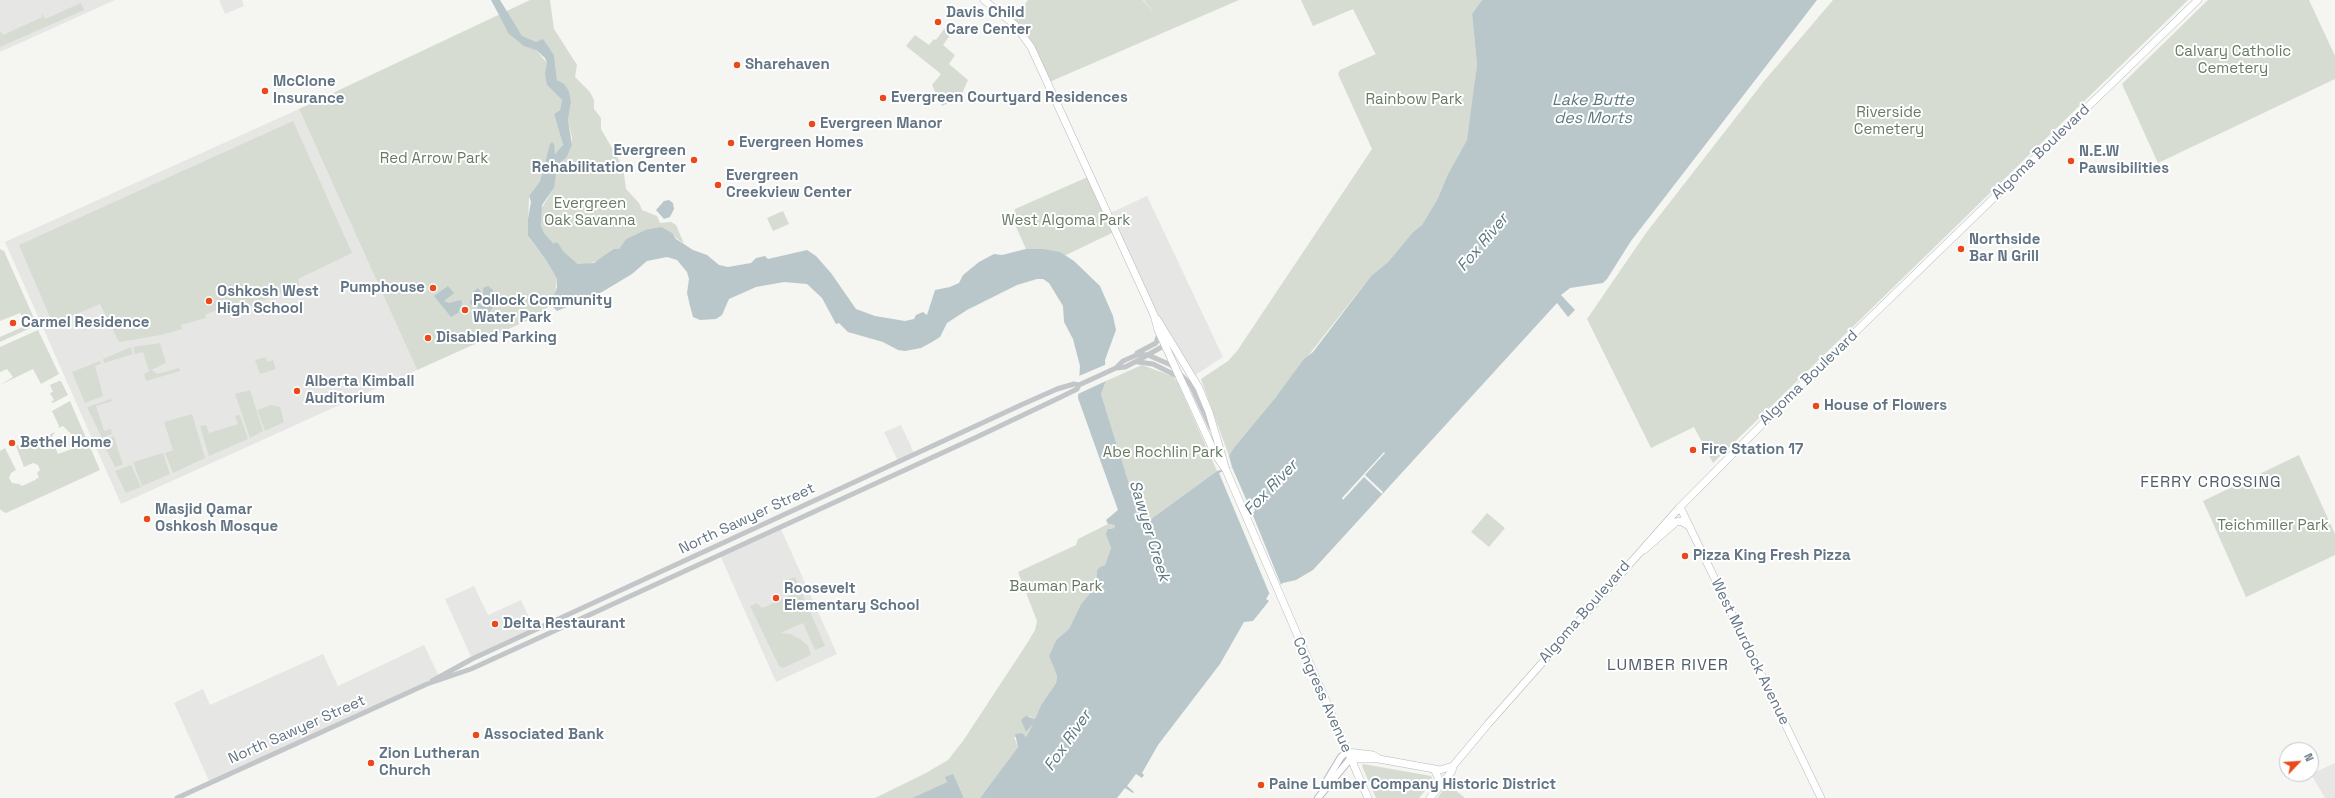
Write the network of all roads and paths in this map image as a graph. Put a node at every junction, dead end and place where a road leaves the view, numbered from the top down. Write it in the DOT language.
graph roads {
  1 [pos="984,0"];
  2 [pos="992,0"];
  3 [pos="2198,0"];
  4 [pos="994,8"];
  5 [pos="1154,315"];
  6 [pos="1160,333"];
  7 [pos="1167,342"];
  8 [pos="1134,354"];
  9 [pos="1148,355"];
  10 [pos="1134,363"];
  11 [pos="1116,368"];
  12 [pos="1176,368"];
  13 [pos="1180,378"];
  14 [pos="1079,385"];
  15 [pos="1215,436"];
  16 [pos="1226,470"];
  17 [pos="1680,507"];
  18 [pos="1690,527"];
  19 [pos="1634,556"];
  20 [pos="427,684"];
  21 [pos="1349,756"];
  22 [pos="1453,766"];
  23 [pos="1434,769"];
  24 [pos="1437,789"];
  25 [pos="177,798"];
  26 [pos="1318,798"];
  27 [pos="1368,798"];
  28 [pos="1430,798"];
  29 [pos="1821,798"];
  1 -- 4 [label="main road"];
  2 -- 4 [label="main road"];
  3 -- 17 [label="main road, Algoma Boulevard"];
  4 -- 5 [label="main road"];
  5 -- 6 [label="main road"];
  5 -- 7 [label="main road"];
  6 -- 7 [label="main road"];
  6 -- 8 [label="street, North Sawyer Street"];
  7 -- 9 [label="street, North Sawyer Street"];
  7 -- 12 [label="main road"];
  7 -- 15 [label="main road"];
  8 -- 9 [label="street"];
  8 -- 11 [label="street, North Sawyer Street"];
  9 -- 10 [label="street, North Sawyer Street"];
  9 -- 12 [label="street"];
  10 -- 11 [label="street, North Sawyer Street"];
  10 -- 13 [label="street"];
  11 -- 14 [label="street, North Sawyer Street"];
  12 -- 13 [label="main road"];
  12 -- 15 [label="street"];
  13 -- 16 [label="main road"];
  14 -- 20 [label="street, North Sawyer Street"];
  14 -- 20 [label="street, North Sawyer Street"];
  15 -- 16 [label="main road"];
  16 -- 21 [label="main road, Congress Avenue"];
  17 -- 18 [label="main road, West Murdock Avenue"];
  17 -- 19 [label="main road, Algoma Boulevard"];
  18 -- 19 [label="main road"];
  18 -- 29 [label="main road, West Murdock Avenue"];
  19 -- 22 [label="main road, Algoma Boulevard"];
  20 -- 25 [label="street, North Sawyer Street"];
  21 -- 23 [label="main road"];
  21 -- 26 [label="main road"];
  21 -- 27 [label="main road, Congress Avenue"];
  22 -- 23 [label="main road"];
  22 -- 24 [label="main road, Algoma Boulevard"];
  23 -- 24 [label="main road"];
  24 -- 28 [label="main road, Algoma Boulevard"];
}
